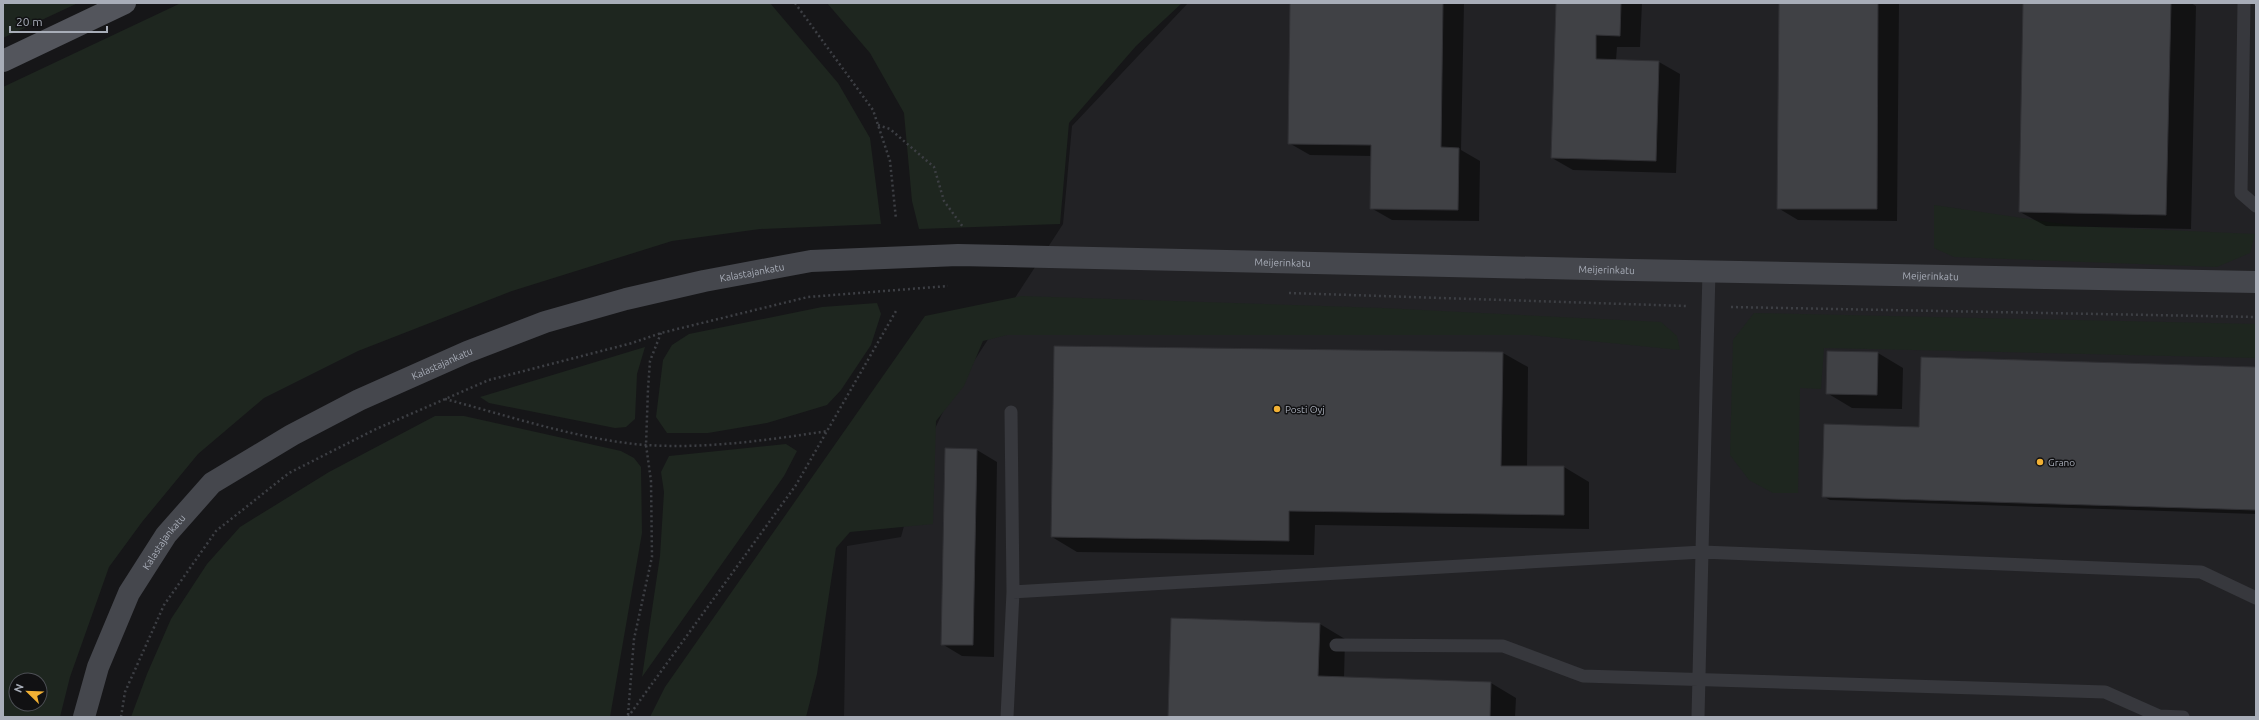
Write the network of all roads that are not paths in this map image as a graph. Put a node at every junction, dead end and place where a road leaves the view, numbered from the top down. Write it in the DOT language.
graph roads {
  1 [pos="125,3"];
  2 [pos="2244,3"];
  3 [pos="3,61"];
  4 [pos="2256,206"];
  5 [pos="958,255"];
  6 [pos="1709,271"];
  7 [pos="2256,282"];
  8 [pos="1011,412"];
  9 [pos="1702,552"];
  10 [pos="1014,592"];
  11 [pos="2256,598"];
  12 [pos="1336,645"];
  13 [pos="1699,680"];
  14 [pos="84,717"];
  15 [pos="1007,717"];
  16 [pos="1698,717"];
  17 [pos="2183,717"];
  1 -- 3 [label="main road"];
  2 -- 4 [label="lane"];
  5 -- 6 [label="street, Meijerinkatu"];
  5 -- 14 [label="street, Kalastajankatu"];
  6 -- 7 [label="street, Meijerinkatu"];
  6 -- 9 [label="lane"];
  8 -- 10 [label="lane"];
  9 -- 10 [label="lane"];
  9 -- 11 [label="lane"];
  9 -- 13 [label="lane"];
  10 -- 15 [label="lane"];
  12 -- 13 [label="lane"];
  13 -- 16 [label="lane"];
  13 -- 17 [label="lane"];
}
